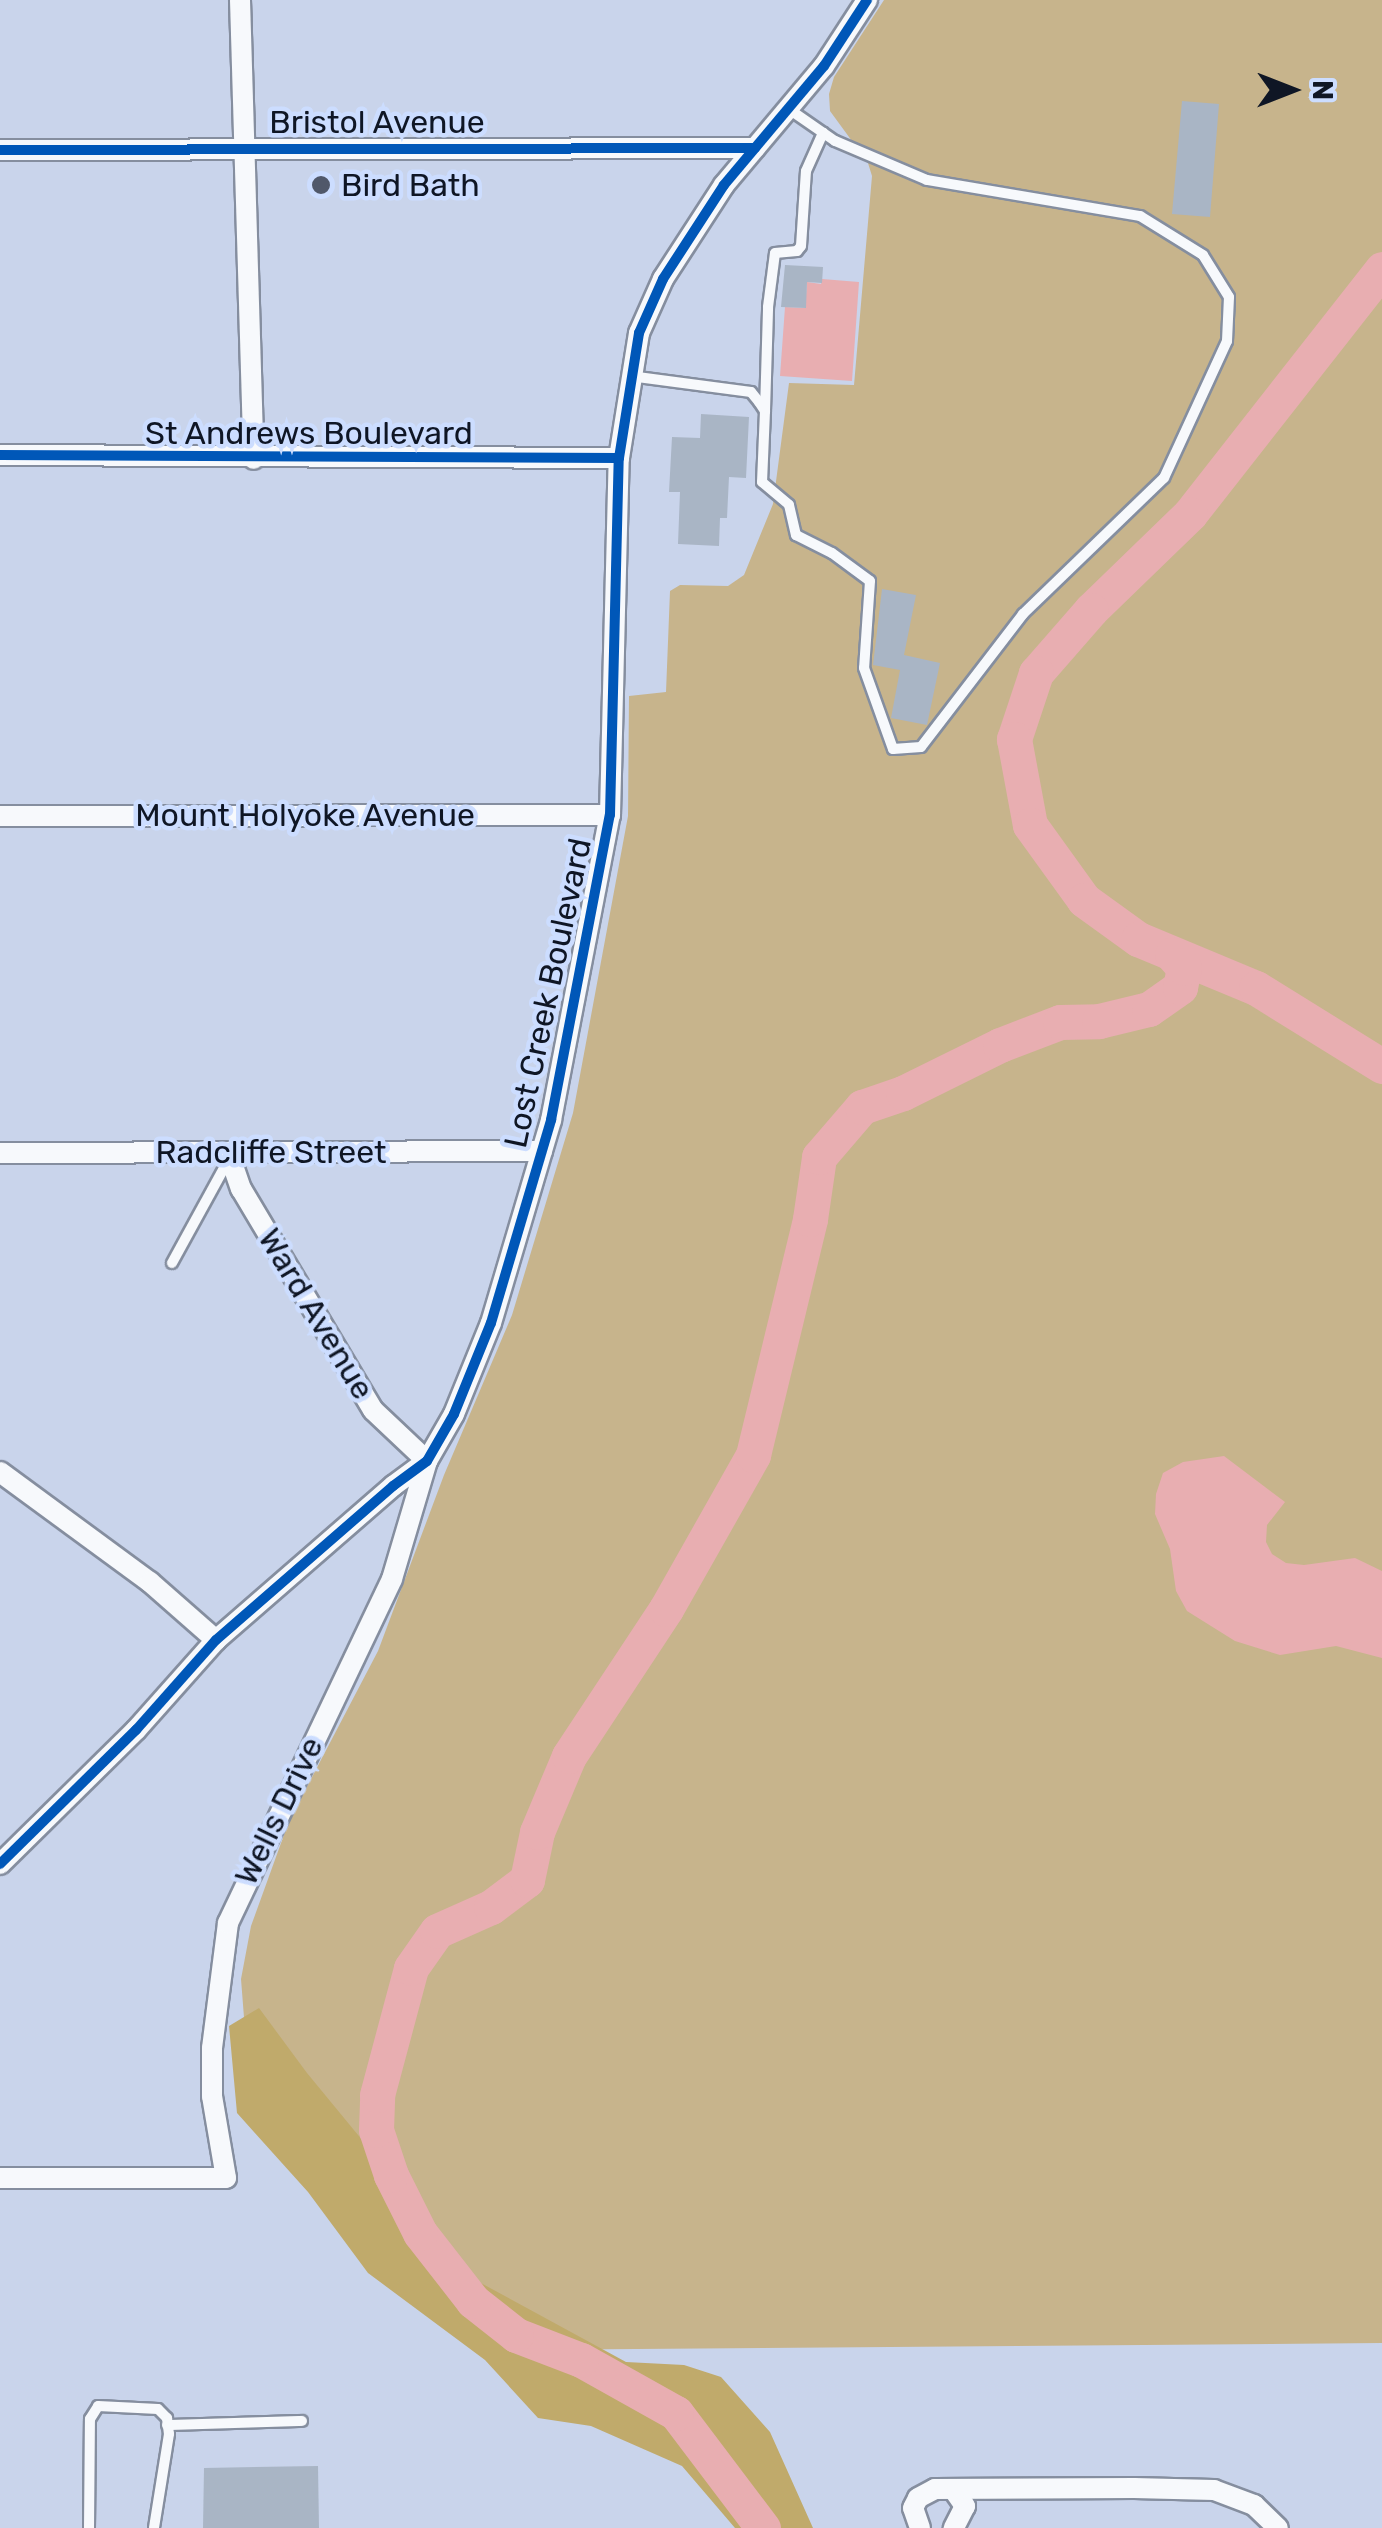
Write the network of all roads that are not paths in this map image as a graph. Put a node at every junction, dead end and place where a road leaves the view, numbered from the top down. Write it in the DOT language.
graph roads {
  1 [pos="240,0"];
  2 [pos="867,0"];
  3 [pos="788,108"];
  4 [pos="823,133"];
  5 [pos="245,147"];
  6 [pos="754,148"];
  7 [pos="0,150"];
  8 [pos="629,376"];
  9 [pos="765,411"];
  10 [pos="0,456"];
  11 [pos="619,458"];
  12 [pos="254,459"];
  13 [pos="610,814"];
  14 [pos="0,816"];
  15 [pos="542,1151"];
  16 [pos="0,1153"];
  17 [pos="229,1155"];
  18 [pos="172,1263"];
  19 [pos="427,1462"];
  20 [pos="0,1472"];
  21 [pos="216,1640"];
  22 [pos="1,1862"];
  23 [pos="0,2178"];
  24 [pos="302,2421"];
  25 [pos="167,2425"];
  26 [pos="953,2488"];
  27 [pos="90,2528"];
  28 [pos="154,2528"];
  29 [pos="920,2528"];
  30 [pos="954,2528"];
  31 [pos="1278,2528"];
  1 -- 5 [label="street"];
  2 -- 3 [label="street, Lost Creek Boulevard"];
  3 -- 4 [label="lane"];
  3 -- 6 [label="street, Lost Creek Boulevard"];
  4 -- 9 [label="lane"];
  4 -- 9 [label="lane"];
  5 -- 6 [label="street, Bristol Avenue"];
  5 -- 7 [label="street, Bristol Avenue"];
  5 -- 12 [label="street"];
  6 -- 8 [label="street, Lost Creek Boulevard"];
  8 -- 9 [label="lane"];
  8 -- 11 [label="street, Lost Creek Boulevard"];
  10 -- 12 [label="street, St Andrews Boulevard"];
  11 -- 12 [label="street, St Andrews Boulevard"];
  11 -- 13 [label="street, Lost Creek Boulevard"];
  13 -- 14 [label="street, Mount Holyoke Avenue"];
  13 -- 15 [label="street, Lost Creek Boulevard"];
  15 -- 17 [label="street, Radcliffe Street"];
  15 -- 19 [label="street, Lost Creek Boulevard"];
  16 -- 17 [label="street, Radcliffe Street"];
  17 -- 18 [label="lane"];
  17 -- 19 [label="street, Ward Avenue"];
  19 -- 21 [label="street, Lost Creek Boulevard"];
  19 -- 23 [label="street, Wells Drive"];
  20 -- 21 [label="street"];
  21 -- 22 [label="street, Lost Creek Boulevard"];
  24 -- 25 [label="lane"];
  25 -- 27 [label="lane"];
  25 -- 28 [label="lane"];
  26 -- 29 [label="street"];
  26 -- 30 [label="street"];
  26 -- 31 [label="street"];
}
